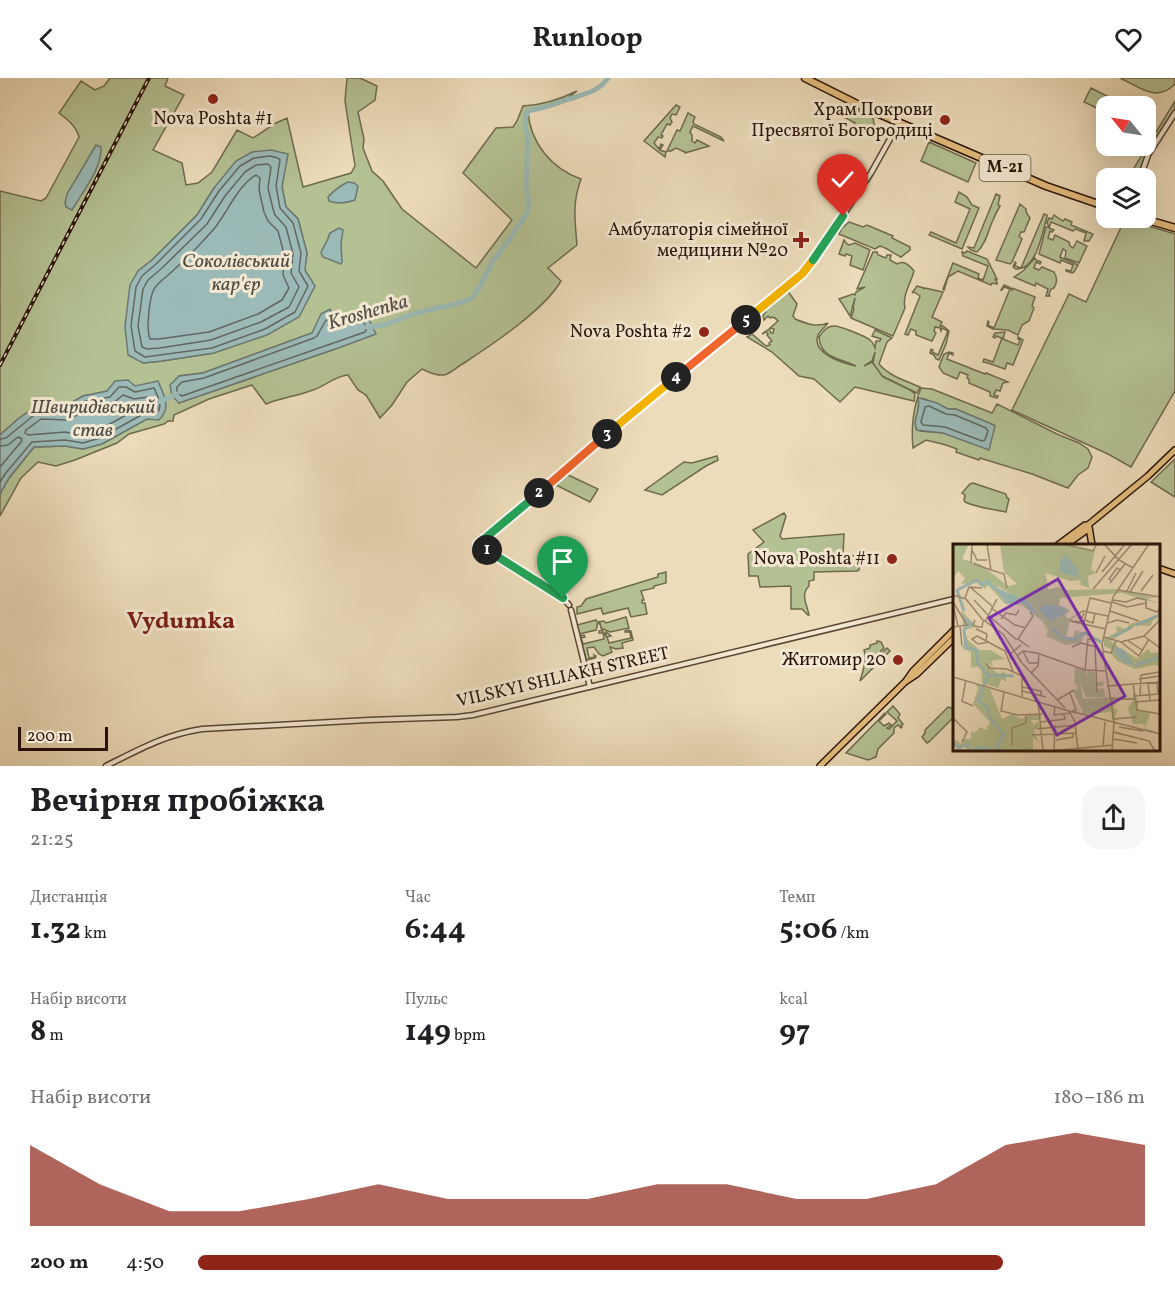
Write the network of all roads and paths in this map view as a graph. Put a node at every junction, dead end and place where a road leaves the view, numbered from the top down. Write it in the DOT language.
graph roads {
  1 [pos="806,78"];
  2 [pos="1175,113"];
  3 [pos="899,123"];
  4 [pos="1143,168"];
  5 [pos="1096,203"];
  6 [pos="1156,222"];
  7 [pos="1175,228"];
  8 [pos="1175,450"];
  9 [pos="1088,525"];
  10 [pos="1061,544"];
  11 [pos="1069,544"];
  12 [pos="1092,544"];
  13 [pos="1160,570"];
  14 [pos="1175,575"];
  15 [pos="953,599"];
  16 [pos="953,631"];
  17 [pos="953,639"];
  18 [pos="905,682"];
  19 [pos="590,687"];
  20 [pos="106,766"];
  21 [pos="820,766"];
  1 -- 3 [label="highway, М-21"];
  2 -- 4 [label="street"];
  3 -- 5 [label="highway, М-21"];
  3 -- 19 [label="street"];
  6 -- 7 [label="highway"];
  8 -- 9 [label="main road"];
  9 -- 10 [label="main road"];
  9 -- 11 [label="main road"];
  9 -- 12 [label="main road"];
  13 -- 14 [label="main road"];
  15 -- 19 [label="street, VILSKYI SHLIAKH STREET"];
  16 -- 18 [label="main road"];
  17 -- 18 [label="main road"];
  18 -- 21 [label="main road"];
  19 -- 20 [label="street, VILSKYI SHLIAKH STREET"];
}
